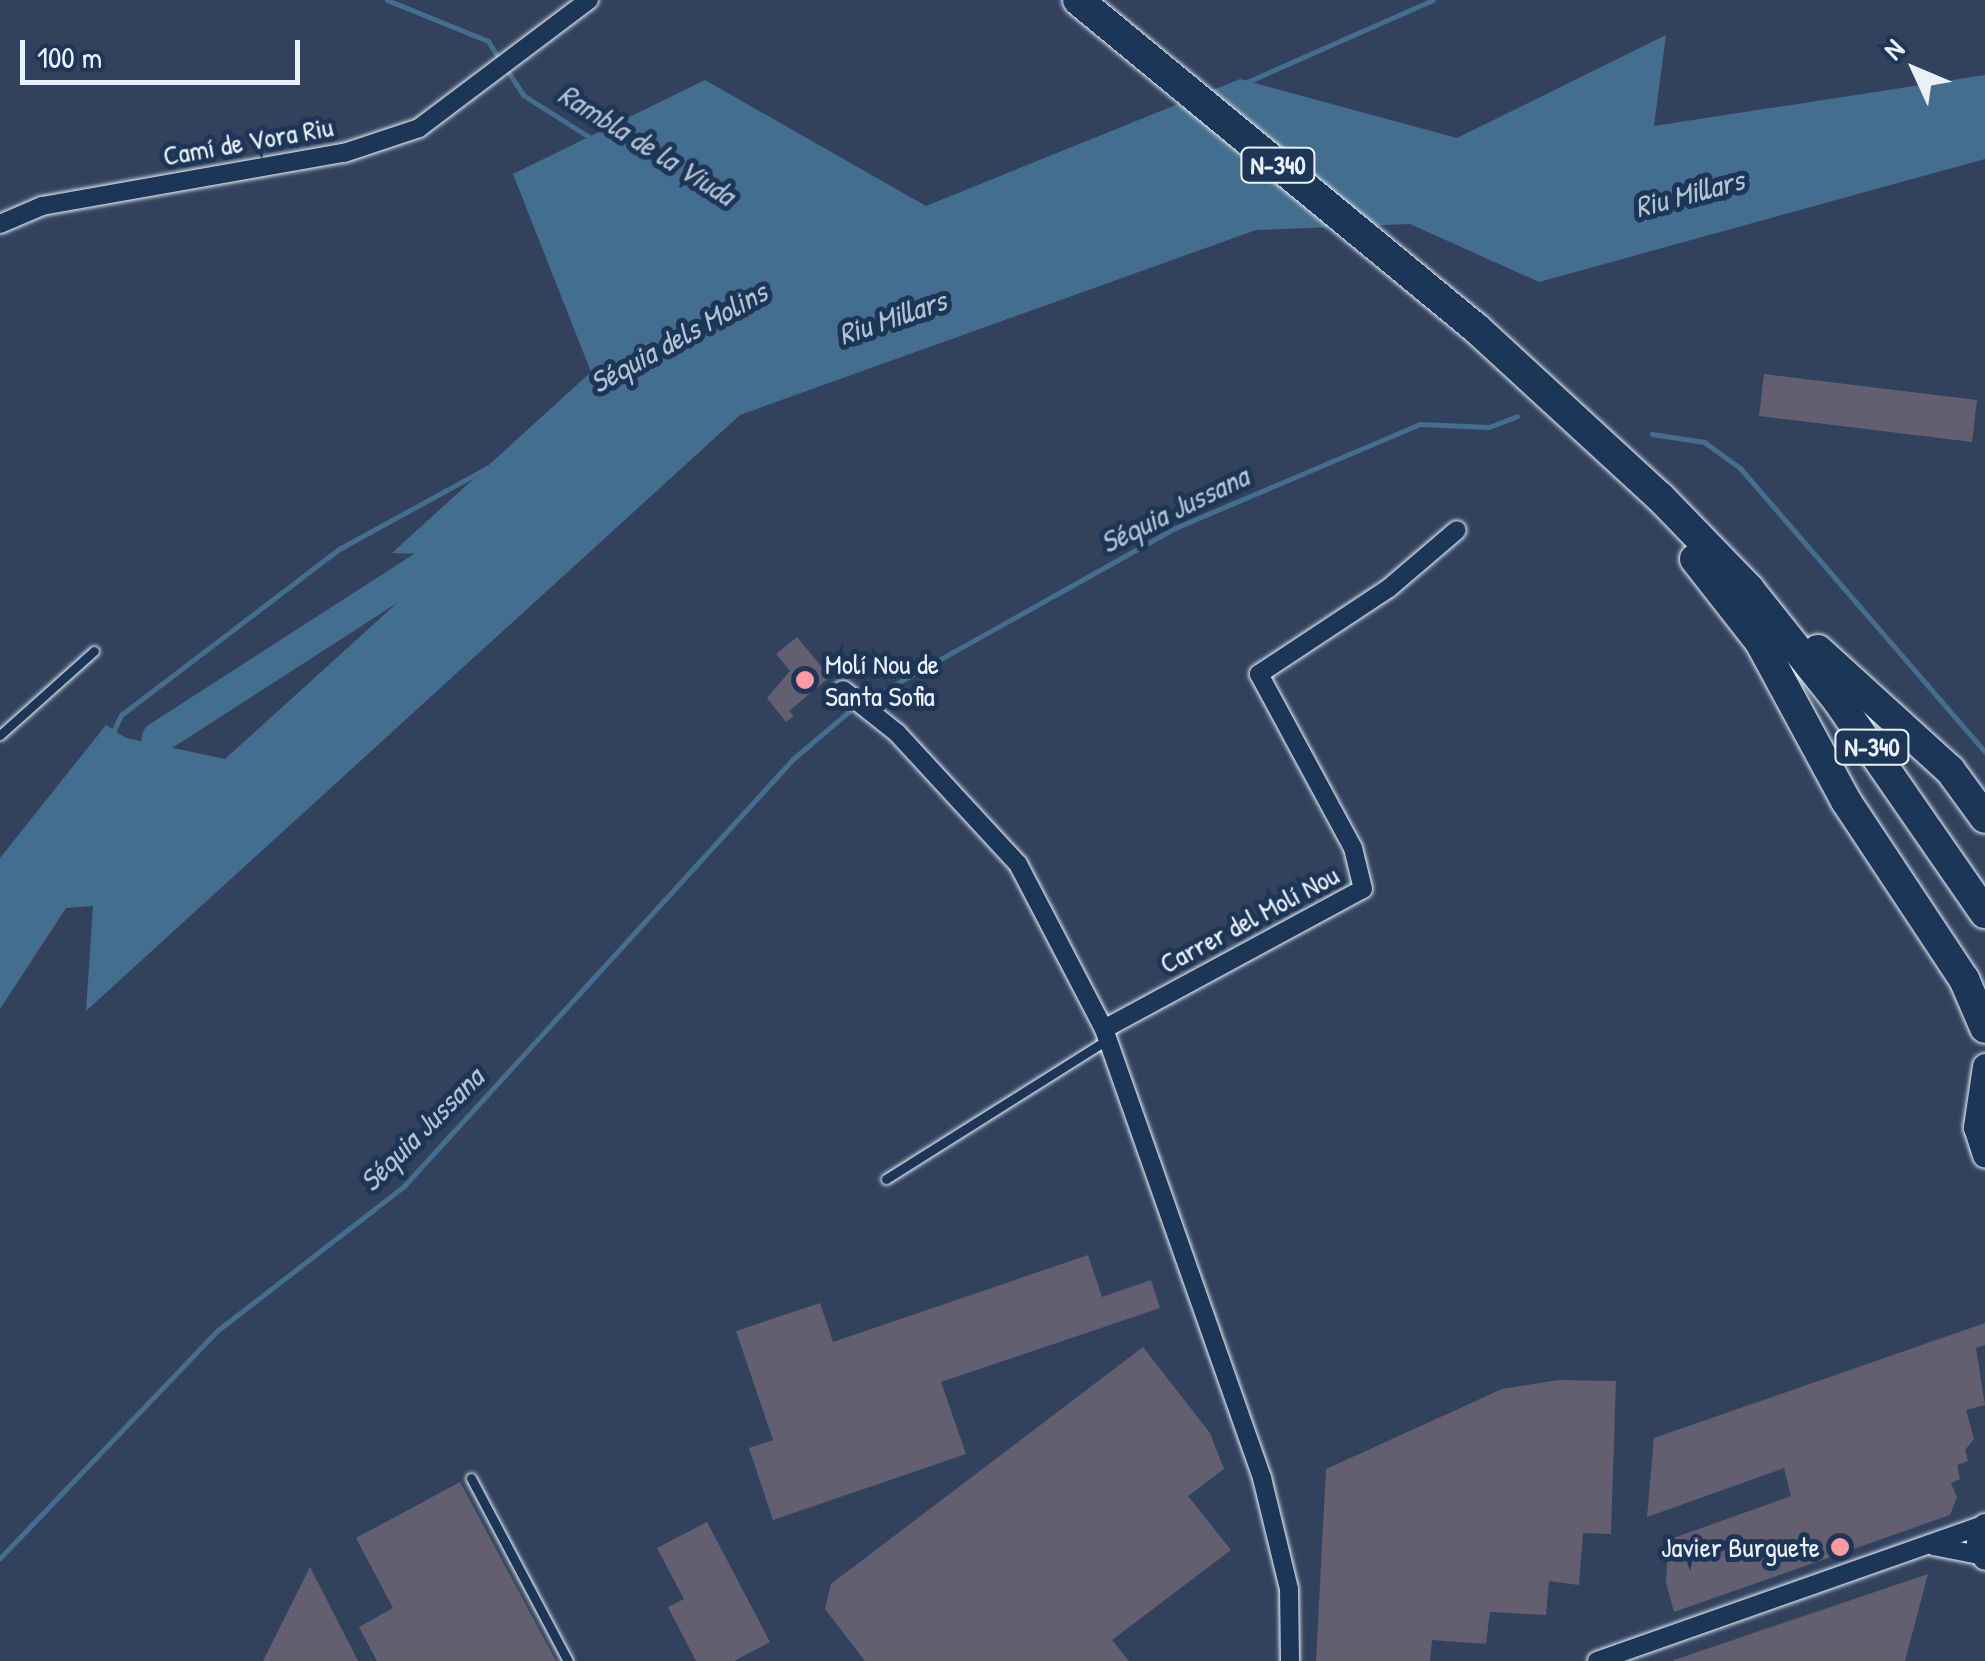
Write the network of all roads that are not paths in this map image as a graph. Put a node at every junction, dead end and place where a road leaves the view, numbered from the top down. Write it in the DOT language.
graph roads {
  1 [pos="589,0"];
  2 [pos="1078,0"];
  3 [pos="0,224"];
  4 [pos="1660,497"];
  5 [pos="1457,530"];
  6 [pos="1749,589"];
  7 [pos="94,651"];
  8 [pos="844,690"];
  9 [pos="0,735"];
  10 [pos="1985,818"];
  11 [pos="1985,913"];
  12 [pos="1985,1028"];
  13 [pos="1106,1034"];
  14 [pos="1985,1066"];
  15 [pos="1985,1155"];
  16 [pos="886,1178"];
  17 [pos="471,1478"];
  18 [pos="1985,1525"];
  19 [pos="1928,1546"];
  20 [pos="1984,1557"];
  21 [pos="568,1661"];
  22 [pos="1290,1661"];
  23 [pos="1597,1661"];
  1 -- 3 [label="street, Camí de Vora Riu"];
  2 -- 4 [label="highway, N-340"];
  4 -- 6 [label="highway, N-340"];
  4 -- 12 [label="highway"];
  5 -- 13 [label="street, Carrer del Molí Nou"];
  6 -- 10 [label="highway"];
  6 -- 11 [label="highway, N-340"];
  7 -- 9 [label="lane"];
  8 -- 13 [label="street"];
  13 -- 16 [label="lane"];
  13 -- 22 [label="street"];
  14 -- 15 [label="main road"];
  17 -- 21 [label="lane"];
  18 -- 19 [label="street"];
  18 -- 20 [label="main road"];
  19 -- 20 [label="street"];
  19 -- 23 [label="street"];
}
